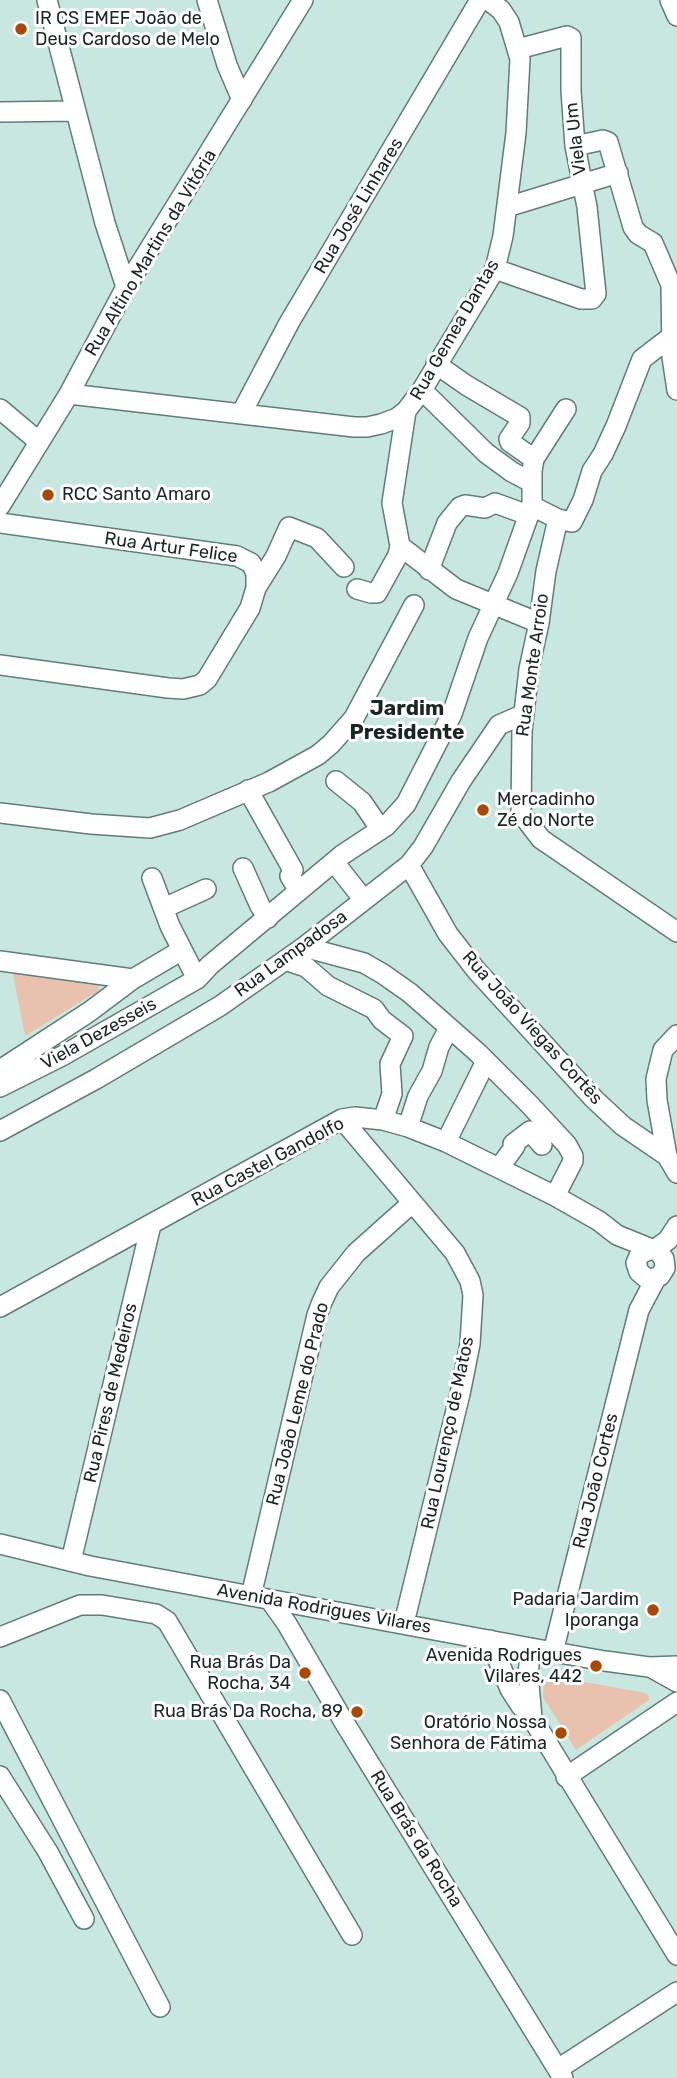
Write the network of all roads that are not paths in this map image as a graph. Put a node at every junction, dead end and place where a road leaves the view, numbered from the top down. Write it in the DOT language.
graph roads {
  1 [pos="47,0"];
  2 [pos="207,0"];
  3 [pos="303,0"];
  4 [pos="480,0"];
  5 [pos="488,0"];
  6 [pos="518,49"];
  7 [pos="242,100"];
  8 [pos="75,111"];
  9 [pos="0,112"];
  10 [pos="575,146"];
  11 [pos="618,173"];
  12 [pos="582,183"];
  13 [pos="507,207"];
  14 [pos="495,269"];
  15 [pos="126,287"];
  16 [pos="672,336"];
  17 [pos="436,364"];
  18 [pos="422,390"];
  19 [pos="677,390"];
  20 [pos="69,394"];
  21 [pos="0,409"];
  22 [pos="566,409"];
  23 [pos="406,411"];
  24 [pos="241,414"];
  25 [pos="38,441"];
  26 [pos="534,460"];
  27 [pos="531,482"];
  28 [pos="0,506"];
  29 [pos="530,510"];
  30 [pos="0,523"];
  31 [pos="557,525"];
  32 [pos="400,545"];
  33 [pos="344,567"];
  34 [pos="429,570"];
  35 [pos="256,588"];
  36 [pos="357,589"];
  37 [pos="414,605"];
  38 [pos="493,606"];
  39 [pos="539,623"];
  40 [pos="0,665"];
  41 [pos="524,715"];
  42 [pos="336,781"];
  43 [pos="248,790"];
  44 [pos="0,813"];
  45 [pos="378,831"];
  46 [pos="334,862"];
  47 [pos="409,864"];
  48 [pos="243,869"];
  49 [pos="152,878"];
  50 [pos="206,889"];
  51 [pos="299,891"];
  52 [pos="364,900"];
  53 [pos="163,908"];
  54 [pos="268,918"];
  55 [pos="677,932"];
  56 [pos="304,947"];
  57 [pos="182,950"];
  58 [pos="285,960"];
  59 [pos="0,961"];
  60 [pos="133,979"];
  61 [pos="197,979"];
  62 [pos="449,1028"];
  63 [pos="677,1035"];
  64 [pos="486,1061"];
  65 [pos="0,1070"];
  66 [pos="0,1087"];
  67 [pos="342,1119"];
  68 [pos="383,1120"];
  69 [pos="408,1127"];
  70 [pos="0,1131"];
  71 [pos="446,1142"];
  72 [pos="542,1145"];
  73 [pos="672,1164"];
  74 [pos="499,1168"];
  75 [pos="555,1196"];
  76 [pos="412,1203"];
  77 [pos="151,1225"];
  78 [pos="677,1226"];
  79 [pos="654,1263"];
  80 [pos="0,1307"];
  81 [pos="0,1544"];
  82 [pos="71,1561"];
  83 [pos="260,1598"];
  84 [pos="404,1623"];
  85 [pos="0,1637"];
  86 [pos="490,1640"];
  87 [pos="531,1648"];
  88 [pos="553,1652"];
  89 [pos="677,1666"];
  90 [pos="649,1667"];
  91 [pos="677,1682"];
  92 [pos="0,1700"];
  93 [pos="677,1702"];
  94 [pos="532,1718"];
  95 [pos="0,1776"];
  96 [pos="566,1777"];
  97 [pos="84,1919"];
  98 [pos="352,1935"];
  99 [pos="677,1955"];
  100 [pos="677,1992"];
  101 [pos="160,2007"];
  102 [pos="561,2074"];
  1 -- 8 [label="street"];
  2 -- 7 [label="street"];
  3 -- 7 [label="street, Rua Altino Martins da Vitória"];
  4 -- 24 [label="street, Rua José Linhares"];
  5 -- 6 [label="street, Rua Gemea Dantas"];
  6 -- 10 [label="street, Viela Um"];
  6 -- 13 [label="street, Rua Gemea Dantas"];
  7 -- 15 [label="street, Rua Altino Martins da Vitória"];
  8 -- 9 [label="street"];
  8 -- 15 [label="street"];
  10 -- 11 [label="street"];
  10 -- 12 [label="street, Viela Um"];
  11 -- 12 [label="street"];
  11 -- 16 [label="street"];
  12 -- 13 [label="street"];
  12 -- 14 [label="street, Viela Um"];
  13 -- 14 [label="street, Rua Gemea Dantas"];
  14 -- 17 [label="street, Rua Gemea Dantas"];
  15 -- 20 [label="street, Rua Altino Martins da Vitória"];
  16 -- 19 [label="street"];
  16 -- 31 [label="street"];
  17 -- 18 [label="street, Rua Gemea Dantas"];
  17 -- 26 [label="street"];
  18 -- 23 [label="street, Rua Gemea Dantas"];
  18 -- 27 [label="street"];
  20 -- 24 [label="street, Rua Gemea Dantas"];
  20 -- 25 [label="street, Rua Altino Martins da Vitória"];
  21 -- 25 [label="street"];
  22 -- 26 [label="street"];
  23 -- 24 [label="street, Rua Gemea Dantas"];
  23 -- 32 [label="street"];
  25 -- 28 [label="street, Rua Altino Martins da Vitória"];
  26 -- 27 [label="street"];
  27 -- 29 [label="street"];
  29 -- 31 [label="street"];
  29 -- 34 [label="street"];
  29 -- 38 [label="street, Viela Dezesseis"];
  30 -- 35 [label="street, Rua Artur Felice"];
  31 -- 39 [label="street, Rua Monte Arroio"];
  32 -- 34 [label="street"];
  32 -- 36 [label="street"];
  33 -- 35 [label="street"];
  34 -- 38 [label="street"];
  35 -- 40 [label="street"];
  37 -- 43 [label="street"];
  38 -- 39 [label="street"];
  38 -- 45 [label="street, Viela Dezesseis"];
  39 -- 41 [label="street, Rua Monte Arroio"];
  41 -- 47 [label="street, Rua Lampadosa"];
  41 -- 55 [label="street, Rua Monte Arroio"];
  42 -- 45 [label="street"];
  43 -- 44 [label="street"];
  43 -- 51 [label="street"];
  45 -- 46 [label="street, Viela Dezesseis"];
  46 -- 51 [label="street, Viela Dezesseis"];
  46 -- 52 [label="street"];
  47 -- 52 [label="street, Rua Lampadosa"];
  47 -- 73 [label="street, Rua João Viegas Cortês"];
  48 -- 54 [label="street"];
  49 -- 53 [label="street"];
  50 -- 53 [label="street"];
  51 -- 54 [label="street, Viela Dezesseis"];
  52 -- 56 [label="street, Rua Lampadosa"];
  53 -- 57 [label="street"];
  54 -- 61 [label="street, Viela Dezesseis"];
  56 -- 58 [label="street, Rua Lampadosa"];
  56 -- 62 [label="street"];
  57 -- 60 [label="street"];
  57 -- 61 [label="street"];
  58 -- 68 [label="street"];
  58 -- 70 [label="street, Rua Lampadosa"];
  59 -- 60 [label="street"];
  60 -- 65 [label="street"];
  61 -- 66 [label="street, Viela Dezesseis"];
  62 -- 64 [label="street"];
  62 -- 69 [label="street"];
  63 -- 73 [label="street"];
  64 -- 71 [label="street"];
  64 -- 75 [label="street"];
  67 -- 68 [label="street, Rua Castel Gandolfo"];
  67 -- 76 [label="street, Rua Lourenço de Matos"];
  67 -- 77 [label="street, Rua Castel Gandolfo"];
  68 -- 69 [label="street, Rua Castel Gandolfo"];
  69 -- 71 [label="street, Rua Castel Gandolfo"];
  71 -- 74 [label="street, Rua Castel Gandolfo"];
  72 -- 74 [label="street"];
  74 -- 75 [label="street, Rua Castel Gandolfo"];
  75 -- 79 [label="street, Rua Castel Gandolfo"];
  76 -- 83 [label="street, Rua João Leme do Prado"];
  76 -- 84 [label="street, Rua Lourenço de Matos"];
  77 -- 80 [label="street, Rua Castel Gandolfo"];
  77 -- 82 [label="street, Rua Pires de Medeiros"];
  78 -- 79 [label="street"];
  79 -- 88 [label="street, Rua João Cortes"];
  81 -- 82 [label="street, Avenida Rodrigues Vilares"];
  82 -- 83 [label="street, Avenida Rodrigues Vilares"];
  83 -- 84 [label="street, Avenida Rodrigues Vilares"];
  83 -- 102 [label="street, Rua Brás da Rocha"];
  84 -- 86 [label="street, Avenida Rodrigues Vilares"];
  85 -- 98 [label="street"];
  86 -- 87 [label="street, Avenida Rodrigues Vilares"];
  86 -- 94 [label="street"];
  87 -- 88 [label="street, Avenida Rodrigues Vilares"];
  87 -- 94 [label="street"];
  88 -- 90 [label="street, Avenida Rodrigues Vilares"];
  89 -- 90 [label="street, Avenida Rodrigues Vilares"];
  90 -- 91 [label="street, Avenida Rodrigues Vilares"];
  92 -- 101 [label="street"];
  93 -- 96 [label="street"];
  94 -- 96 [label="street"];
  95 -- 97 [label="street"];
  96 -- 99 [label="street"];
  100 -- 102 [label="street"];
}
